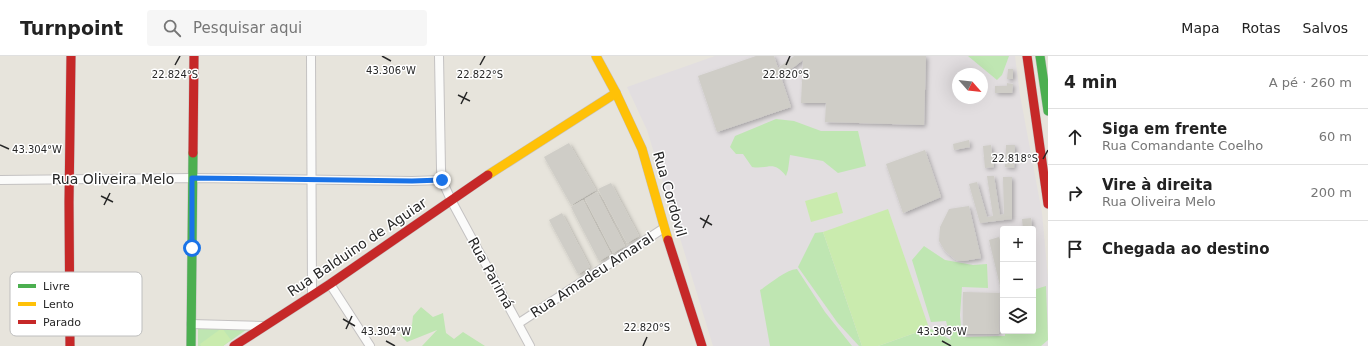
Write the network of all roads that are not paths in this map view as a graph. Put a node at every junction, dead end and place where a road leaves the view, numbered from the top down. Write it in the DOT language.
graph roads {
  1 [pos="71,56"];
  2 [pos="194,56"];
  3 [pos="311,56"];
  4 [pos="439,56"];
  5 [pos="596,56"];
  6 [pos="1027,56"];
  7 [pos="1040,56"];
  8 [pos="616,93"];
  9 [pos="1048,111"];
  10 [pos="192,178"];
  11 [pos="69,179"];
  12 [pos="0,180"];
  13 [pos="311,180"];
  14 [pos="442,180"];
  15 [pos="451,200"];
  16 [pos="1048,204"];
  17 [pos="664,228"];
  18 [pos="70,272"];
  19 [pos="330,284"];
  20 [pos="312,295"];
  21 [pos="519,323"];
  22 [pos="191,324"];
  23 [pos="263,326"];
  24 [pos="70,336"];
  25 [pos="70,346"];
  26 [pos="191,346"];
  27 [pos="234,346"];
  28 [pos="370,346"];
  29 [pos="530,346"];
  30 [pos="702,346"];
  1 -- 11 [label="main road"];
  2 -- 10 [label="main road"];
  3 -- 13 [label="street"];
  4 -- 14 [label="street"];
  5 -- 8 [label="main road, Rua Cordovil"];
  6 -- 16 [label="main road"];
  7 -- 9 [label="main road"];
  8 -- 15 [label="main road, Rua Balduino de Aguiar"];
  8 -- 17 [label="main road, Rua Cordovil"];
  10 -- 11 [label="street, Rua Oliveira Melo"];
  10 -- 13 [label="street, Rua Oliveira Melo"];
  10 -- 22 [label="main road"];
  11 -- 12 [label="street, Rua Oliveira Melo"];
  11 -- 18 [label="main road"];
  13 -- 14 [label="street, Rua Oliveira Melo"];
  13 -- 20 [label="street"];
  14 -- 15 [label="street, Rua Parimá"];
  15 -- 19 [label="main road, Rua Balduino de Aguiar"];
  15 -- 21 [label="street, Rua Parimá"];
  17 -- 21 [label="street, Rua Amadeu Amaral"];
  17 -- 30 [label="main road, Rua Cordovil"];
  19 -- 20 [label="main road, Rua Balduino de Aguiar"];
  19 -- 28 [label="street"];
  20 -- 23 [label="main road, Rua Balduino de Aguiar"];
  21 -- 29 [label="street, Rua Parimá"];
  22 -- 23 [label="street"];
  22 -- 26 [label="main road"];
  23 -- 27 [label="main road, Rua Balduino de Aguiar"];
  24 -- 25 [label="main road"];
}
